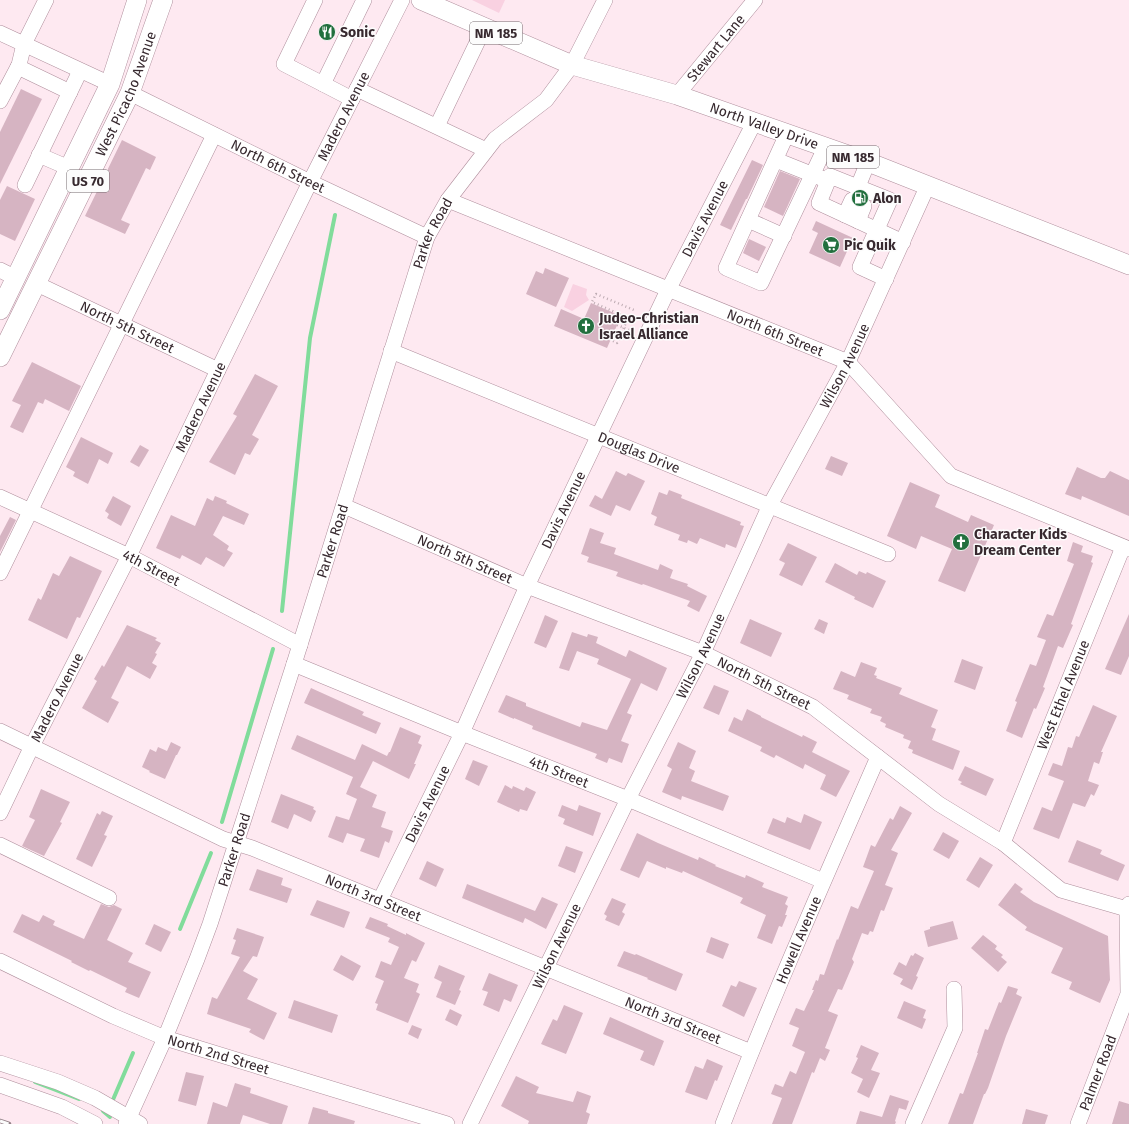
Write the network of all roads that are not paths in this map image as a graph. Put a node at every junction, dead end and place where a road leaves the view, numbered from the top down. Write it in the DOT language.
graph roads {
  1 [pos="46,0"];
  2 [pos="137,0"];
  3 [pos="164,0"];
  4 [pos="315,0"];
  5 [pos="364,0"];
  6 [pos="402,0"];
  7 [pos="421,0"];
  8 [pos="605,0"];
  9 [pos="755,0"];
  10 [pos="484,28"];
  11 [pos="0,32"];
  12 [pos="24,44"];
  13 [pos="572,65"];
  14 [pos="18,67"];
  15 [pos="80,71"];
  16 [pos="110,84"];
  17 [pos="323,84"];
  18 [pos="70,92"];
  19 [pos="130,93"];
  20 [pos="355,94"];
  21 [pos="677,95"];
  22 [pos="0,101"];
  23 [pos="754,123"];
  24 [pos="437,126"];
  25 [pos="787,134"];
  26 [pos="214,135"];
  27 [pos="825,148"];
  28 [pos="486,150"];
  29 [pos="39,155"];
  30 [pos="776,160"];
  31 [pos="868,162"];
  32 [pos="69,168"];
  33 [pos="813,174"];
  34 [pos="828,180"];
  35 [pos="310,182"];
  36 [pos="25,185"];
  37 [pos="928,185"];
  38 [pos="862,195"];
  39 [pos="448,200"];
  40 [pos="851,218"];
  41 [pos="748,220"];
  42 [pos="876,230"];
  43 [pos="784,236"];
  44 [pos="427,237"];
  45 [pos="903,242"];
  46 [pos="1129,265"];
  47 [pos="8,274"];
  48 [pos="886,279"];
  49 [pos="37,284"];
  50 [pos="668,290"];
  51 [pos="0,310"];
  52 [pos="122,324"];
  53 [pos="391,351"];
  54 [pos="0,357"];
  55 [pos="848,362"];
  56 [pos="218,370"];
  57 [pos="598,436"];
  58 [pos="0,497"];
  59 [pos="770,505"];
  60 [pos="344,506"];
  61 [pos="31,511"];
  62 [pos="1126,548"];
  63 [pos="888,554"];
  64 [pos="129,556"];
  65 [pos="0,573"];
  66 [pos="527,586"];
  67 [pos="300,645"];
  68 [pos="703,653"];
  69 [pos="294,664"];
  70 [pos="0,732"];
  71 [pos="462,733"];
  72 [pos="32,746"];
  73 [pos="878,756"];
  74 [pos="628,799"];
  75 [pos="0,814"];
  76 [pos="236,843"];
  77 [pos="1003,843"];
  78 [pos="0,845"];
  79 [pos="823,881"];
  80 [pos="109,898"];
  81 [pos="380,900"];
  82 [pos="1128,907"];
  83 [pos="0,961"];
  84 [pos="546,968"];
  85 [pos="954,989"];
  86 [pos="165,1038"];
  87 [pos="751,1052"];
  88 [pos="0,1063"];
  89 [pos="0,1085"];
  90 [pos="132,1122"];
  91 [pos="95,1124"];
  92 [pos="446,1124"];
  93 [pos="470,1124"];
  94 [pos="722,1124"];
  95 [pos="913,1124"];
  96 [pos="1078,1124"];
  1 -- 12 [label="street"];
  2 -- 16 [label="main road, West Picacho Avenue / US 70"];
  3 -- 19 [label="main road, West Picacho Avenue / US 70"];
  4 -- 17 [label="street"];
  5 -- 17 [label="street"];
  6 -- 20 [label="street, Madero Avenue"];
  7 -- 10 [label="main road, North Valley Drive / NM 185"];
  8 -- 13 [label="street, Parker Road"];
  9 -- 21 [label="street, Stewart Lane"];
  10 -- 13 [label="main road, North Valley Drive / NM 185"];
  10 -- 24 [label="street"];
  11 -- 12 [label="street"];
  12 -- 14 [label="street"];
  12 -- 15 [label="street"];
  13 -- 21 [label="main road, North Valley Drive / NM 185"];
  13 -- 28 [label="street, Parker Road"];
  14 -- 18 [label="street"];
  14 -- 22 [label="street"];
  15 -- 16 [label="street"];
  15 -- 18 [label="street"];
  16 -- 32 [label="main road, West Picacho Avenue / US 70"];
  17 -- 20 [label="street"];
  18 -- 29 [label="street"];
  19 -- 26 [label="street, North 6th Street"];
  19 -- 49 [label="main road, West Picacho Avenue / US 70"];
  20 -- 24 [label="street"];
  20 -- 35 [label="street, Madero Avenue"];
  21 -- 23 [label="main road, North Valley Drive / NM 185"];
  23 -- 25 [label="main road, North Valley Drive / NM 185"];
  23 -- 50 [label="street, Davis Avenue"];
  24 -- 28 [label="street"];
  25 -- 27 [label="main road, North Valley Drive / NM 185"];
  25 -- 30 [label="street"];
  26 -- 35 [label="street, North 6th Street"];
  26 -- 52 [label="street"];
  27 -- 31 [label="main road, North Valley Drive / NM 185"];
  27 -- 33 [label="street"];
  28 -- 39 [label="street, Parker Road"];
  29 -- 32 [label="street"];
  29 -- 36 [label="street"];
  30 -- 33 [label="street"];
  30 -- 41 [label="street"];
  31 -- 37 [label="main road, North Valley Drive / NM 185"];
  31 -- 38 [label="street"];
  32 -- 47 [label="main road, West Picacho Avenue / US 70"];
  33 -- 34 [label="street"];
  33 -- 43 [label="street"];
  34 -- 38 [label="street"];
  34 -- 40 [label="street"];
  35 -- 44 [label="street, North 6th Street"];
  35 -- 56 [label="street, Madero Avenue"];
  37 -- 45 [label="street, Wilson Avenue"];
  37 -- 46 [label="main road, North Valley Drive / NM 185"];
  38 -- 40 [label="street"];
  38 -- 42 [label="street"];
  39 -- 44 [label="street, Parker Road"];
  39 -- 50 [label="street, North 6th Street"];
  40 -- 42 [label="street"];
  41 -- 43 [label="street"];
  41 -- 43 [label="street"];
  42 -- 45 [label="street"];
  42 -- 48 [label="street"];
  44 -- 53 [label="street, Parker Road"];
  45 -- 48 [label="street, Wilson Avenue"];
  47 -- 51 [label="main road, West Picacho Avenue / US 70"];
  48 -- 55 [label="street, Wilson Avenue"];
  49 -- 52 [label="street, North 5th Street"];
  49 -- 54 [label="main road, West Picacho Avenue / US 70"];
  50 -- 55 [label="street, North 6th Street"];
  50 -- 57 [label="street, Davis Avenue"];
  52 -- 56 [label="street, North 5th Street"];
  52 -- 61 [label="street"];
  53 -- 57 [label="street, Douglas Drive"];
  53 -- 60 [label="street, Parker Road"];
  55 -- 59 [label="street, Wilson Avenue"];
  55 -- 62 [label="street, North 6th Street"];
  56 -- 64 [label="street, Madero Avenue"];
  57 -- 59 [label="street, Douglas Drive"];
  57 -- 66 [label="street, Davis Avenue"];
  58 -- 61 [label="street, 4th Street"];
  59 -- 63 [label="street, Douglas Drive"];
  59 -- 68 [label="street, Wilson Avenue"];
  60 -- 66 [label="street, North 5th Street"];
  60 -- 67 [label="street, Parker Road"];
  61 -- 64 [label="street, 4th Street"];
  61 -- 65 [label="street"];
  62 -- 77 [label="street, West Ethel Avenue"];
  64 -- 67 [label="street, 4th Street"];
  64 -- 72 [label="street, Madero Avenue"];
  66 -- 68 [label="street, North 5th Street"];
  66 -- 71 [label="street, Davis Avenue"];
  67 -- 69 [label="street, Parker Road"];
  68 -- 73 [label="street, North 5th Street"];
  68 -- 74 [label="street, Wilson Avenue"];
  69 -- 71 [label="street, 4th Street"];
  69 -- 76 [label="street, Parker Road"];
  70 -- 72 [label="street, North 3rd Street"];
  71 -- 74 [label="street, 4th Street"];
  71 -- 81 [label="street, Davis Avenue"];
  72 -- 75 [label="street, Madero Avenue"];
  72 -- 76 [label="street, North 3rd Street"];
  73 -- 77 [label="street, North 5th Street"];
  73 -- 79 [label="street, Howell Avenue"];
  74 -- 79 [label="street, 4th Street"];
  74 -- 84 [label="street, Wilson Avenue"];
  76 -- 81 [label="street, North 3rd Street"];
  76 -- 86 [label="street, Parker Road"];
  77 -- 82 [label="street, North 5th Street"];
  78 -- 80 [label="street"];
  79 -- 87 [label="street, Howell Avenue"];
  81 -- 84 [label="street, North 3rd Street"];
  82 -- 96 [label="street, Palmer Road"];
  83 -- 86 [label="street, North 2nd Street"];
  84 -- 87 [label="street, North 3rd Street"];
  84 -- 93 [label="street, Wilson Avenue"];
  85 -- 95 [label="street"];
  86 -- 90 [label="street, Parker Road"];
  86 -- 92 [label="street, North 2nd Street"];
  87 -- 94 [label="street, Howell Avenue"];
  88 -- 90 [label="street"];
  89 -- 91 [label="street"];
}
